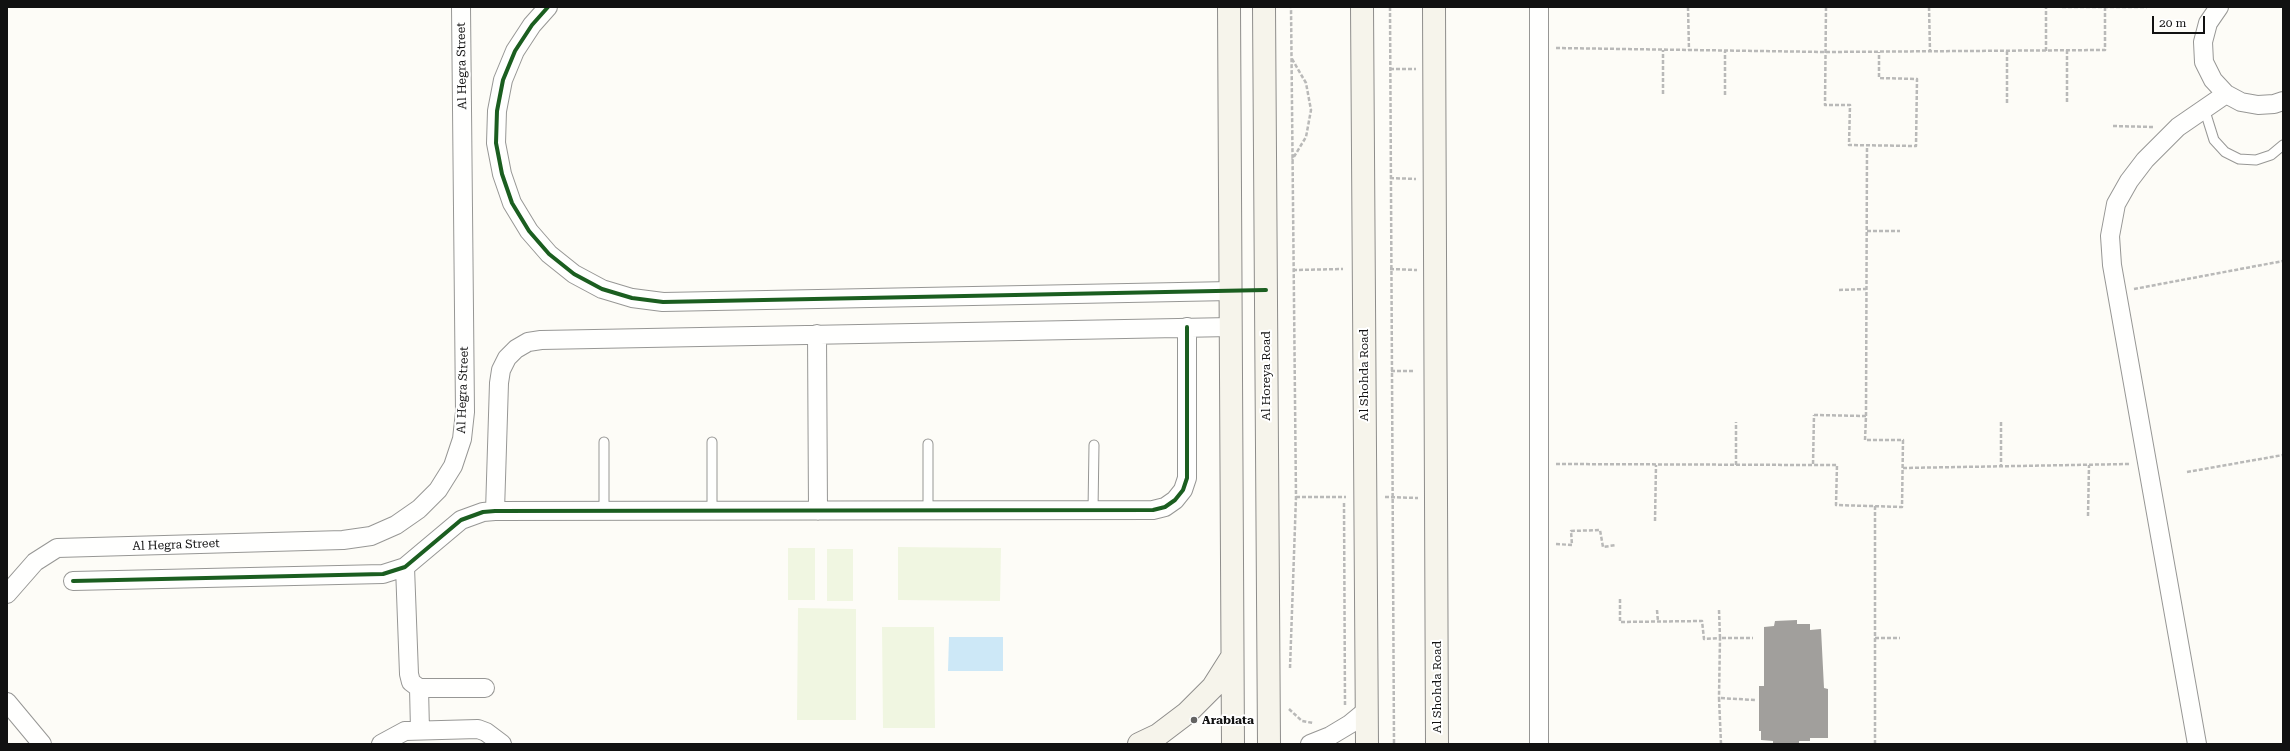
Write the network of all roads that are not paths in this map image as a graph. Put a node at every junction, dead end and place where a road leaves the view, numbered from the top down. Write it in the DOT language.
graph roads {
  1 [pos="461,7"];
  2 [pos="548,7"];
  3 [pos="1229,7"];
  4 [pos="1264,7"];
  5 [pos="1362,7"];
  6 [pos="1434,7"];
  7 [pos="1539,7"];
  8 [pos="2219,7"];
  9 [pos="1264,37"];
  10 [pos="1230,38"];
  11 [pos="2226,94"];
  12 [pos="2283,101"];
  13 [pos="2204,108"];
  14 [pos="2283,145"];
  15 [pos="1266,290"];
  16 [pos="1231,291"];
  17 [pos="1187,327"];
  18 [pos="1231,327"];
  19 [pos="817,334"];
  20 [pos="604,442"];
  21 [pos="712,442"];
  22 [pos="928,444"];
  23 [pos="1094,445"];
  24 [pos="1094,510"];
  25 [pos="495,511"];
  26 [pos="818,511"];
  27 [pos="928,511"];
  28 [pos="604,512"];
  29 [pos="712,512"];
  30 [pos="405,567"];
  31 [pos="73,581"];
  32 [pos="7,594"];
  33 [pos="1232,657"];
  34 [pos="419,688"];
  35 [pos="485,688"];
  36 [pos="7,702"];
  37 [pos="1367,710"];
  38 [pos="420,730"];
  39 [pos="42,744"];
  40 [pos="382,744"];
  41 [pos="502,744"];
  42 [pos="1139,744"];
  43 [pos="1233,744"];
  44 [pos="1269,744"];
  45 [pos="1310,744"];
  46 [pos="1367,744"];
  47 [pos="1437,744"];
  48 [pos="1539,744"];
  49 [pos="2197,744"];
  1 -- 32 [label="street, Al Hegra Street"];
  2 -- 16 [label="street"];
  3 -- 10 [label="street"];
  4 -- 9 [label="street, Al Horeya Road"];
  5 -- 37 [label="street, Al Shohda Road"];
  6 -- 47 [label="street, Al Shohda Road"];
  7 -- 48 [label="street"];
  8 -- 11 [label="street"];
  9 -- 10 [label="street"];
  9 -- 15 [label="street, Al Horeya Road"];
  10 -- 16 [label="street"];
  11 -- 12 [label="street"];
  11 -- 13 [label="street"];
  13 -- 14 [label="lane"];
  13 -- 49 [label="street"];
  15 -- 16 [label="street"];
  15 -- 44 [label="street, Al Horeya Road"];
  16 -- 18 [label="street"];
  17 -- 18 [label="street"];
  17 -- 19 [label="street"];
  17 -- 24 [label="street"];
  18 -- 33 [label="street"];
  19 -- 25 [label="street"];
  19 -- 26 [label="street"];
  20 -- 28 [label="lane"];
  21 -- 29 [label="lane"];
  22 -- 27 [label="lane"];
  23 -- 24 [label="lane"];
  24 -- 27 [label="street"];
  25 -- 28 [label="street"];
  25 -- 30 [label="street"];
  26 -- 27 [label="street"];
  26 -- 29 [label="street"];
  28 -- 29 [label="street"];
  30 -- 31 [label="street"];
  30 -- 34 [label="street"];
  33 -- 42 [label="street"];
  33 -- 43 [label="street"];
  34 -- 35 [label="street"];
  34 -- 38 [label="street"];
  36 -- 39 [label="street"];
  37 -- 45 [label="street"];
  37 -- 46 [label="street, Al Shohda Road"];
  38 -- 40 [label="street"];
  38 -- 41 [label="street"];
}
